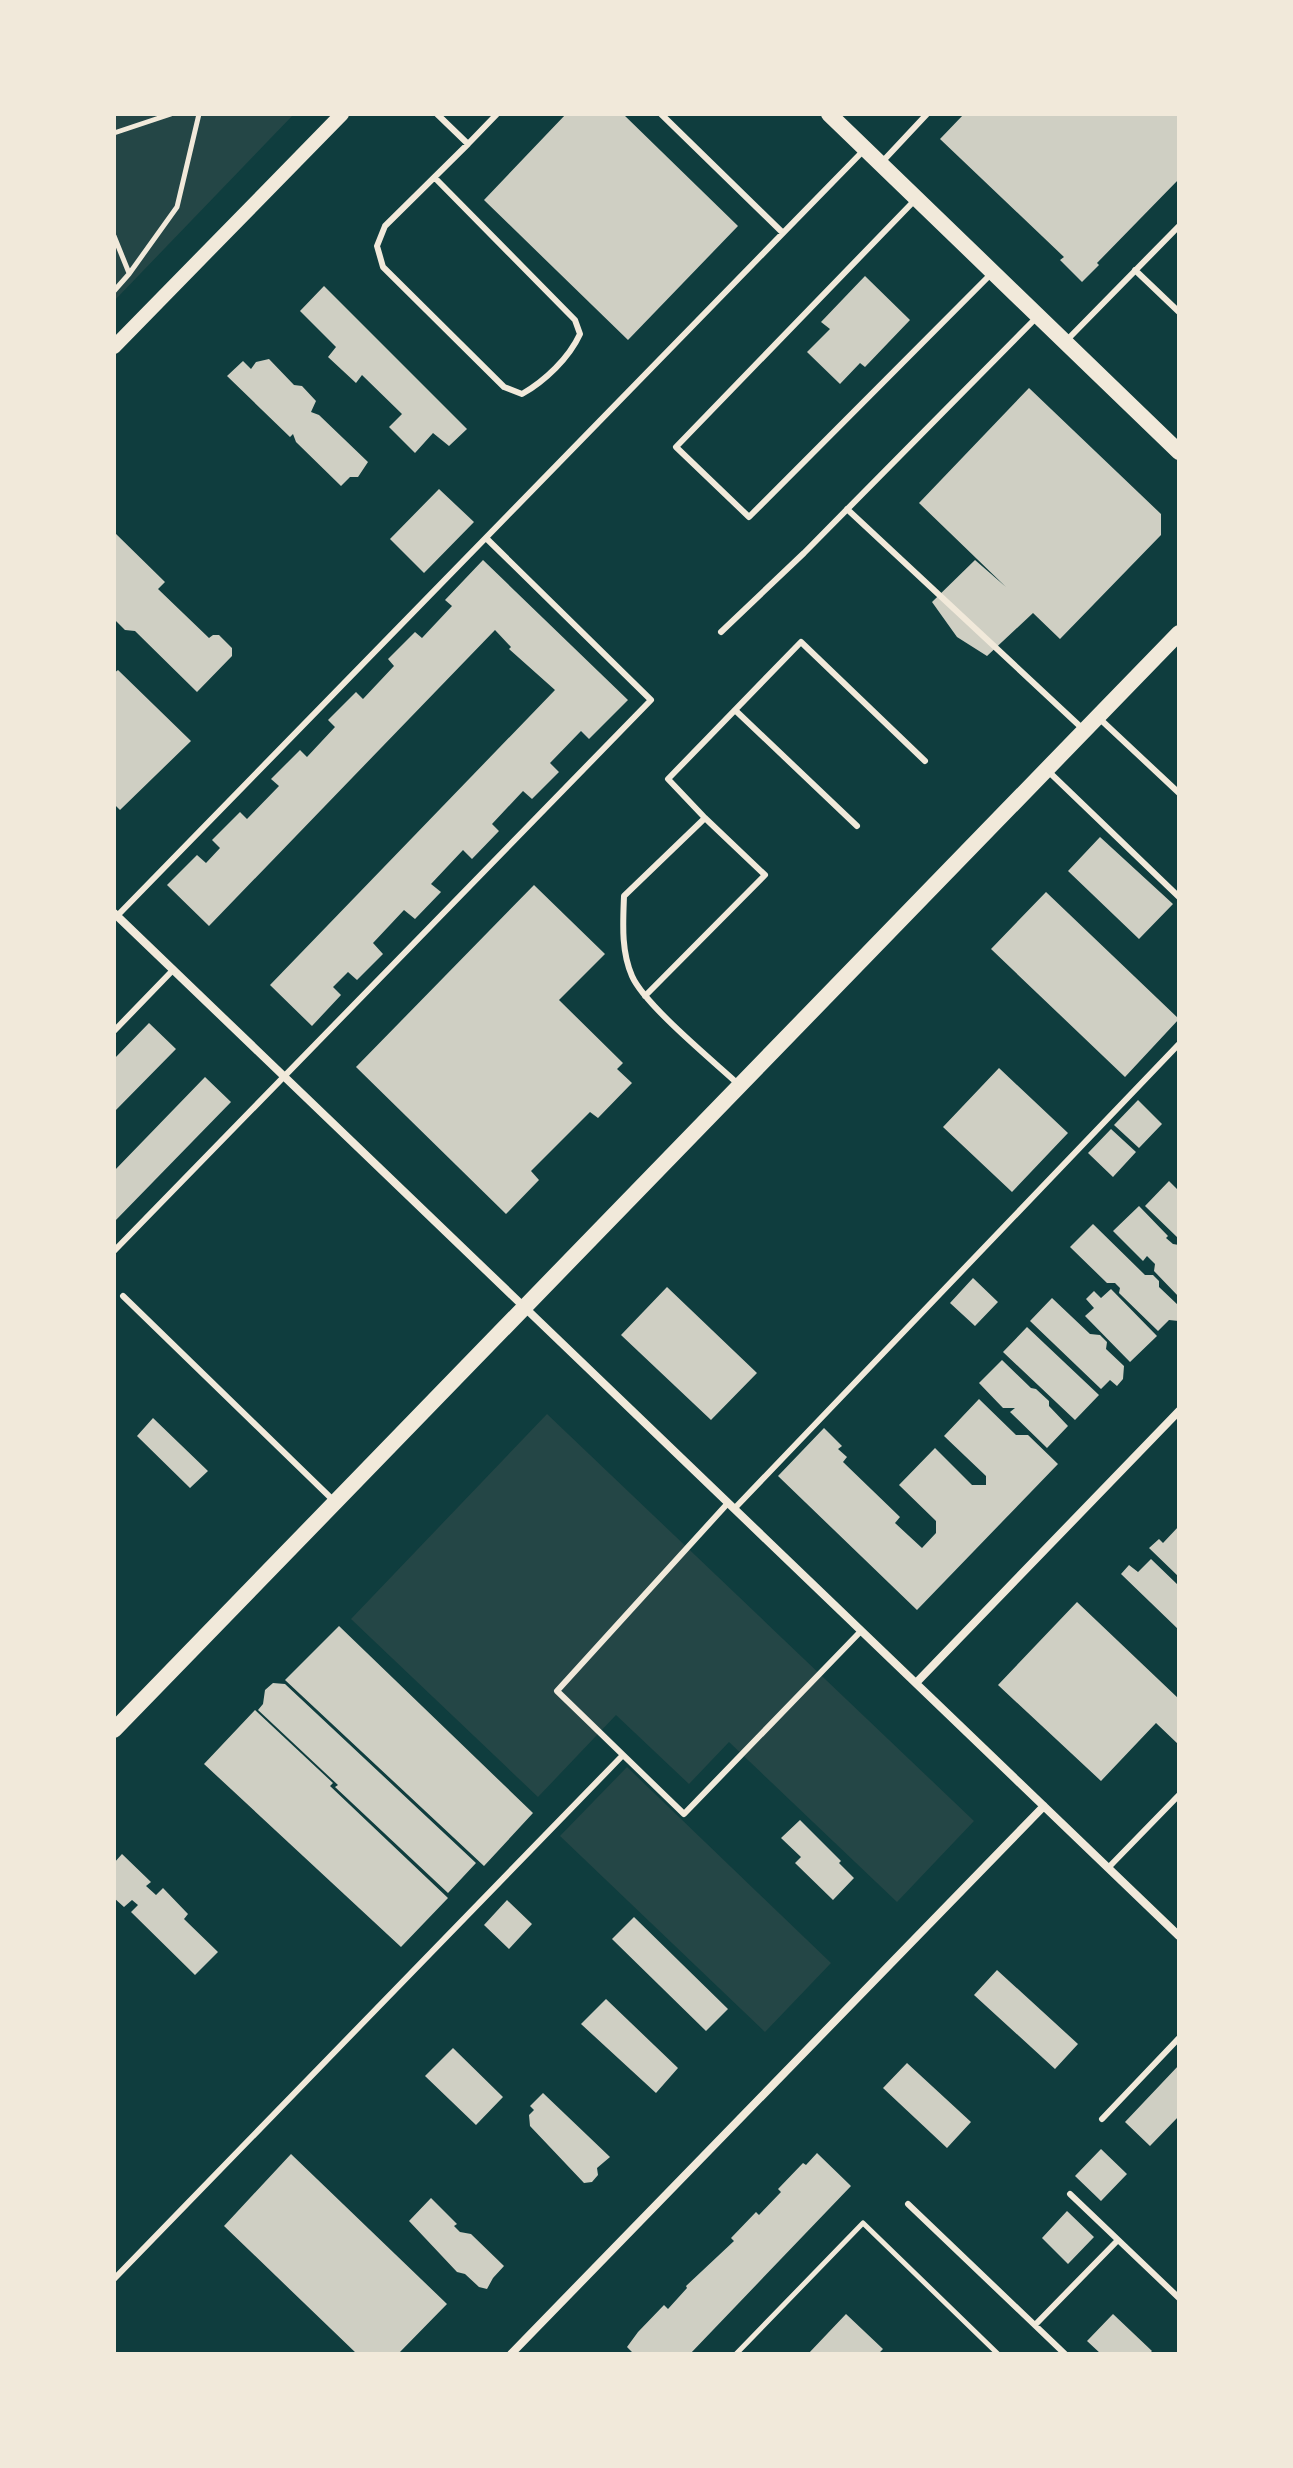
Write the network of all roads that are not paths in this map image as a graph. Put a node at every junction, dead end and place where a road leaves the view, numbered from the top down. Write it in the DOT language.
graph roads {
  1 [pos="342,114"];
  2 [pos="437,114"];
  3 [pos="497,114"];
  4 [pos="661,114"];
  5 [pos="829,114"];
  6 [pos="927,114"];
  7 [pos="468,144"];
  8 [pos="865,149"];
  9 [pos="880,163"];
  10 [pos="435,178"];
  11 [pos="917,198"];
  12 [pos="1179,226"];
  13 [pos="783,233"];
  14 [pos="1135,270"];
  15 [pos="993,271"];
  16 [pos="1179,312"];
  17 [pos="1039,315"];
  18 [pos="1065,341"];
  19 [pos="114,347"];
  20 [pos="1179,452"];
  21 [pos="847,509"];
  22 [pos="486,538"];
  23 [pos="721,632"];
  24 [pos="1179,633"];
  25 [pos="735,710"];
  26 [pos="1098,717"];
  27 [pos="1085,731"];
  28 [pos="925,761"];
  29 [pos="1047,770"];
  30 [pos="1179,793"];
  31 [pos="705,818"];
  32 [pos="857,826"];
  33 [pos="1179,897"];
  34 [pos="116,915"];
  35 [pos="173,970"];
  36 [pos="645,996"];
  37 [pos="114,1031"];
  38 [pos="1179,1044"];
  39 [pos="284,1076"];
  40 [pos="740,1086"];
  41 [pos="114,1251"];
  42 [pos="123,1296"];
  43 [pos="524,1308"];
  44 [pos="1179,1411"];
  45 [pos="335,1502"];
  46 [pos="731,1506"];
  47 [pos="861,1631"];
  48 [pos="916,1683"];
  49 [pos="114,1730"];
  50 [pos="623,1755"];
  51 [pos="1179,1795"];
  52 [pos="1044,1806"];
  53 [pos="1108,1868"];
  54 [pos="1179,1936"];
  55 [pos="1179,2038"];
  56 [pos="1102,2119"];
  57 [pos="1070,2194"];
  58 [pos="908,2204"];
  59 [pos="1118,2240"];
  60 [pos="114,2279"];
  61 [pos="1179,2298"];
  62 [pos="1035,2325"];
  63 [pos="511,2354"];
  64 [pos="1065,2354"];
  1 -- 19 [label="street"];
  2 -- 7 [label="lane"];
  3 -- 7 [label="lane"];
  4 -- 13 [label="lane"];
  5 -- 8 [label="main road"];
  6 -- 9 [label="lane"];
  7 -- 10 [label="lane"];
  8 -- 9 [label="main road"];
  8 -- 13 [label="lane"];
  9 -- 11 [label="main road"];
  10 -- 10 [label="lane"];
  11 -- 15 [label="main road"];
  11 -- 15 [label="lane"];
  12 -- 14 [label="lane"];
  13 -- 22 [label="lane"];
  14 -- 16 [label="lane"];
  14 -- 18 [label="lane"];
  15 -- 17 [label="main road"];
  17 -- 18 [label="main road"];
  17 -- 21 [label="lane"];
  18 -- 20 [label="main road"];
  21 -- 23 [label="lane"];
  21 -- 27 [label="lane"];
  22 -- 34 [label="lane"];
  22 -- 39 [label="lane"];
  24 -- 26 [label="main road"];
  25 -- 28 [label="lane"];
  25 -- 31 [label="lane"];
  25 -- 32 [label="lane"];
  26 -- 27 [label="main road"];
  26 -- 30 [label="lane"];
  27 -- 29 [label="main road"];
  29 -- 33 [label="lane"];
  29 -- 40 [label="main road"];
  31 -- 36 [label="lane"];
  31 -- 36 [label="lane"];
  34 -- 35 [label="street"];
  35 -- 37 [label="lane"];
  35 -- 39 [label="street"];
  36 -- 40 [label="lane"];
  38 -- 46 [label="lane"];
  39 -- 41 [label="lane"];
  39 -- 43 [label="street"];
  40 -- 43 [label="main road"];
  42 -- 45 [label="lane"];
  43 -- 45 [label="main road"];
  43 -- 46 [label="street"];
  44 -- 48 [label="street"];
  45 -- 49 [label="main road"];
  46 -- 47 [label="street"];
  46 -- 50 [label="lane"];
  47 -- 48 [label="street"];
  47 -- 50 [label="lane"];
  48 -- 52 [label="street"];
  50 -- 60 [label="lane"];
  51 -- 53 [label="lane"];
  52 -- 53 [label="street"];
  52 -- 63 [label="street"];
  53 -- 54 [label="street"];
  55 -- 56 [label="lane"];
  57 -- 59 [label="lane"];
  58 -- 62 [label="lane"];
  59 -- 61 [label="lane"];
  59 -- 62 [label="lane"];
  62 -- 64 [label="lane"];
}
